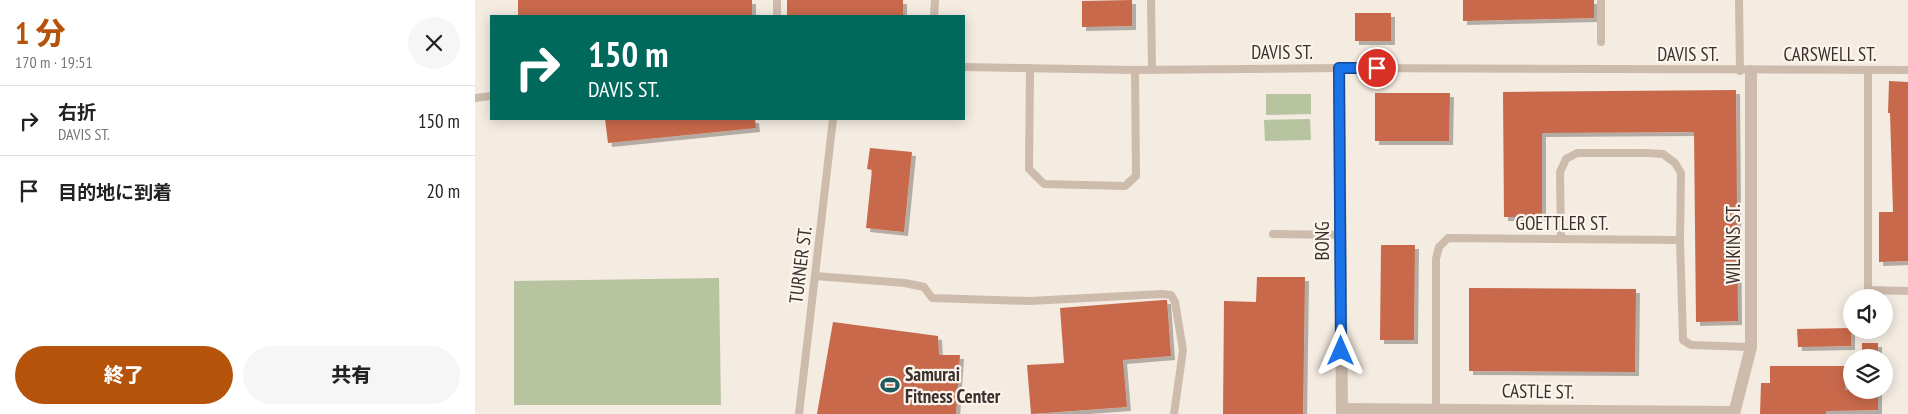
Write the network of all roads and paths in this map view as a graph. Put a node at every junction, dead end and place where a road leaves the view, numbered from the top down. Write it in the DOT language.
graph roads {
  1 [pos="777,0"];
  2 [pos="935,0"];
  3 [pos="1151,0"];
  4 [pos="1601,0"];
  5 [pos="1739,0"];
  6 [pos="777,15"];
  7 [pos="934,15"];
  8 [pos="1601,42"];
  9 [pos="965,67"];
  10 [pos="1030,68"];
  11 [pos="1339,68"];
  12 [pos="1152,69"];
  13 [pos="1135,70"];
  14 [pos="1868,70"];
  15 [pos="1908,70"];
  16 [pos="1746,71"];
  17 [pos="490,96"];
  18 [pos="475,98"];
  19 [pos="833,120"];
  20 [pos="1273,234"];
  21 [pos="1341,235"];
  22 [pos="1561,239"];
  23 [pos="1680,240"];
  24 [pos="815,276"];
  25 [pos="1908,291"];
  26 [pos="1751,347"];
  27 [pos="1437,409"];
  28 [pos="1342,411"];
  29 [pos="1540,412"];
  30 [pos="1734,413"];
  31 [pos="799,414"];
  32 [pos="1174,414"];
  1 -- 6 [label="lane"];
  2 -- 7 [label="lane"];
  3 -- 12 [label="lane"];
  4 -- 8 [label="lane"];
  5 -- 16 [label="lane"];
  9 -- 10 [label="lane, DAVIS ST."];
  10 -- 13 [label="lane, DAVIS ST."];
  10 -- 13 [label="lane"];
  11 -- 12 [label="lane, DAVIS ST."];
  11 -- 16 [label="lane, DAVIS ST."];
  11 -- 21 [label="street, BONG"];
  12 -- 13 [label="lane, DAVIS ST."];
  14 -- 15 [label="lane, CARSWELL ST."];
  14 -- 16 [label="lane, CARSWELL ST."];
  14 -- 25 [label="lane"];
  16 -- 26 [label="street, WILKINS ST."];
  17 -- 18 [label="lane"];
  19 -- 24 [label="lane, TURNER ST."];
  20 -- 21 [label="lane"];
  21 -- 28 [label="street, BONG"];
  22 -- 23 [label="lane, GOETTLER ST."];
  22 -- 23 [label="lane"];
  22 -- 27 [label="lane, GOETTLER ST."];
  23 -- 26 [label="lane"];
  24 -- 31 [label="lane, TURNER ST."];
  24 -- 32 [label="lane"];
  26 -- 30 [label="street, WILKINS ST."];
  27 -- 28 [label="street, CASTLE ST."];
  27 -- 29 [label="street, CASTLE ST."];
  29 -- 30 [label="street, CASTLE ST."];
}
